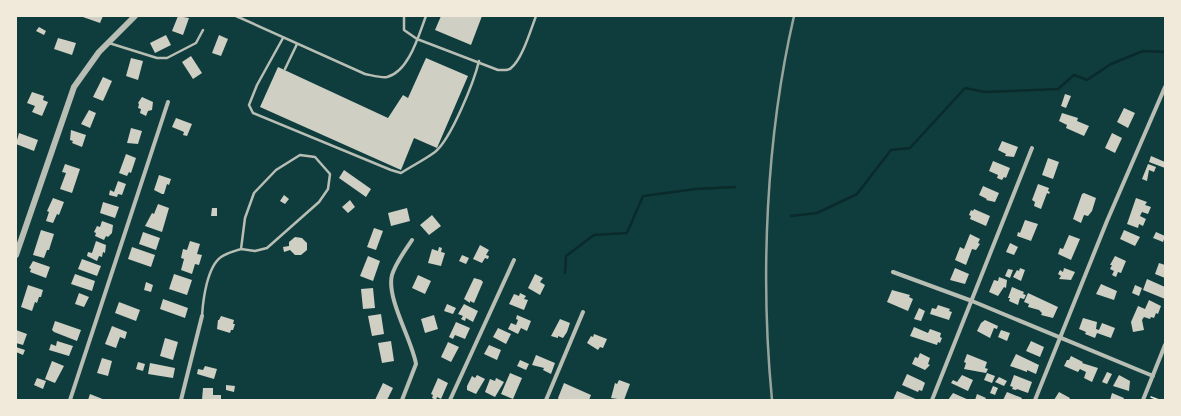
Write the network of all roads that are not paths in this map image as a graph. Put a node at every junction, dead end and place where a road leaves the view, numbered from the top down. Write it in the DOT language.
graph roads {
  1 [pos="135,16"];
  2 [pos="236,16"];
  3 [pos="404,16"];
  4 [pos="426,16"];
  5 [pos="536,16"];
  6 [pos="203,30"];
  7 [pos="283,38"];
  8 [pos="417,38"];
  9 [pos="107,42"];
  10 [pos="297,44"];
  11 [pos="479,62"];
  12 [pos="286,69"];
  13 [pos="1165,87"];
  14 [pos="168,102"];
  15 [pos="1032,148"];
  16 [pos="412,240"];
  17 [pos="241,249"];
  18 [pos="16,255"];
  19 [pos="514,260"];
  20 [pos="893,272"];
  21 [pos="972,301"];
  22 [pos="584,312"];
  23 [pos="202,316"];
  24 [pos="1061,338"];
  25 [pos="1165,345"];
  26 [pos="1153,376"];
  27 [pos="70,400"];
  28 [pos="181,400"];
  29 [pos="402,400"];
  30 [pos="450,400"];
  31 [pos="546,400"];
  32 [pos="932,400"];
  33 [pos="1035,400"];
  34 [pos="1143,400"];
  1 -- 9 [label="street"];
  2 -- 7 [label="lane"];
  3 -- 8 [label="lane"];
  4 -- 8 [label="lane"];
  5 -- 11 [label="lane"];
  6 -- 9 [label="lane"];
  7 -- 10 [label="lane"];
  7 -- 11 [label="lane"];
  8 -- 10 [label="lane"];
  8 -- 11 [label="lane"];
  9 -- 18 [label="street"];
  10 -- 12 [label="lane"];
  13 -- 24 [label="street"];
  14 -- 27 [label="street"];
  15 -- 21 [label="street"];
  16 -- 29 [label="street"];
  17 -- 17 [label="lane"];
  17 -- 23 [label="lane"];
  19 -- 30 [label="street"];
  20 -- 21 [label="street"];
  21 -- 24 [label="street"];
  21 -- 32 [label="street"];
  22 -- 31 [label="street"];
  23 -- 28 [label="street"];
  24 -- 26 [label="street"];
  24 -- 33 [label="street"];
  25 -- 26 [label="street"];
  26 -- 34 [label="street"];
}
